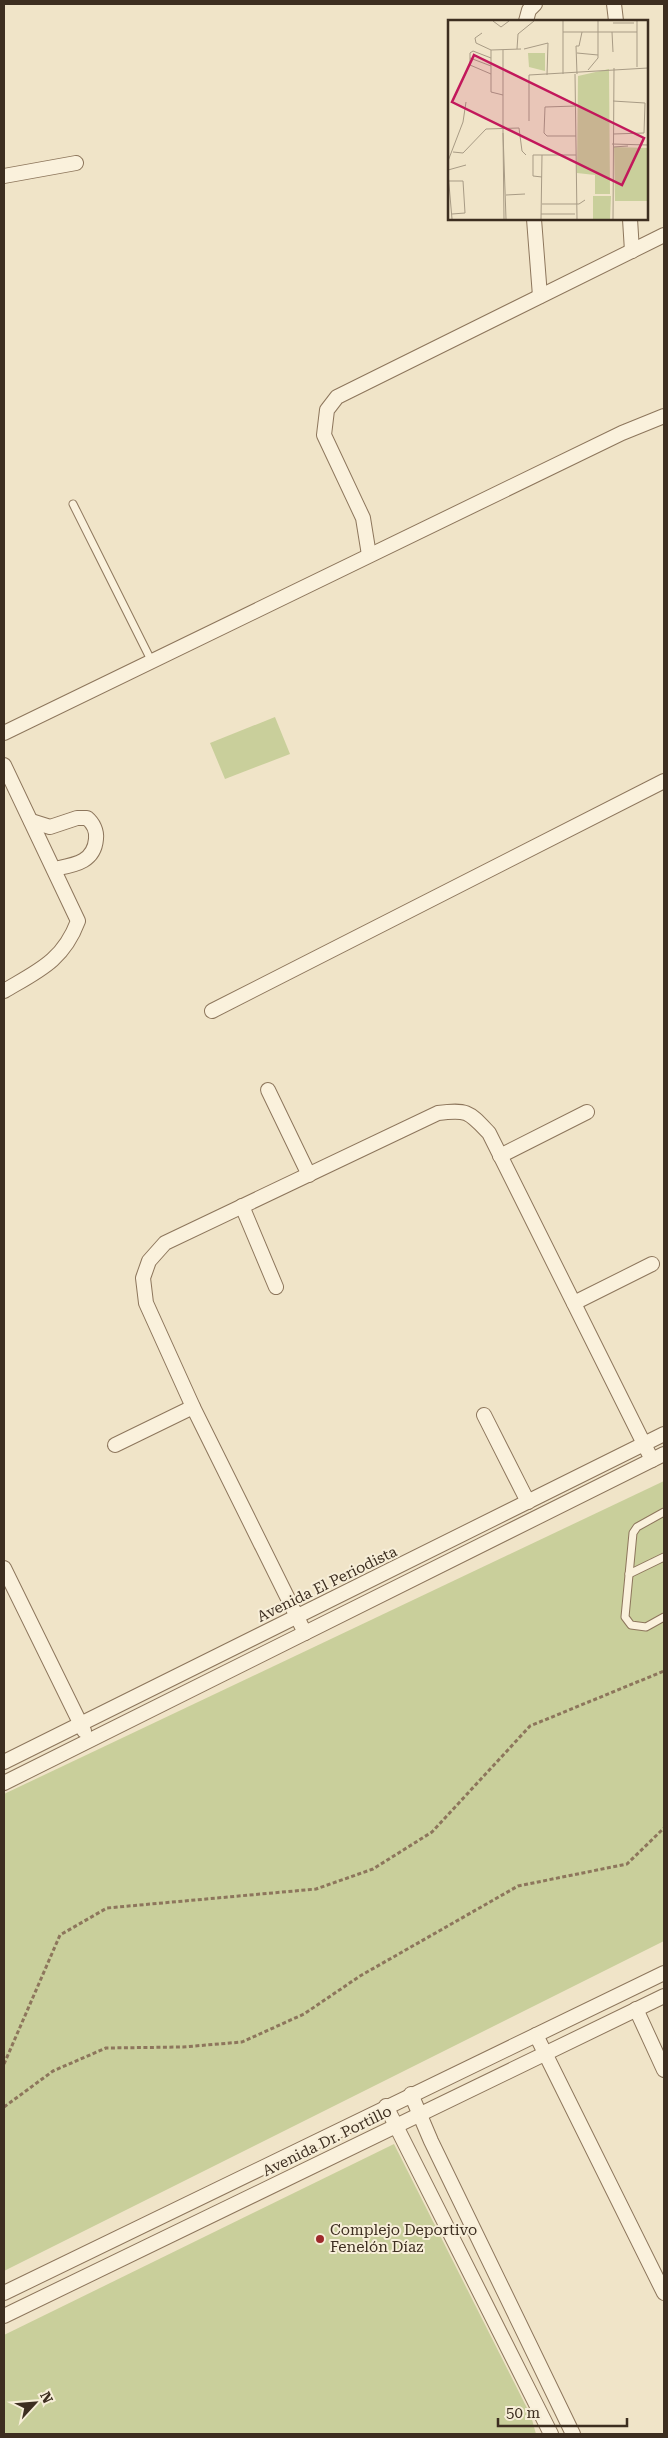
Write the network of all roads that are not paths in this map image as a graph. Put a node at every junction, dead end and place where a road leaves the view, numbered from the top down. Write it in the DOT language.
graph roads {
  1 [pos="535,4"];
  2 [pos="614,4"];
  3 [pos="526,20"];
  4 [pos="616,20"];
  5 [pos="76,163"];
  6 [pos="4,176"];
  7 [pos="534,220"];
  8 [pos="630,220"];
  9 [pos="664,235"];
  10 [pos="632,251"];
  11 [pos="540,296"];
  12 [pos="664,416"];
  13 [pos="73,504"];
  14 [pos="369,554"];
  15 [pos="151,660"];
  16 [pos="4,733"];
  17 [pos="4,765"];
  18 [pos="664,781"];
  19 [pos="31,821"];
  20 [pos="54,869"];
  21 [pos="4,991"];
  22 [pos="212,1011"];
  23 [pos="268,1090"];
  24 [pos="587,1112"];
  25 [pos="500,1156"];
  26 [pos="309,1175"];
  27 [pos="242,1206"];
  28 [pos="652,1264"];
  29 [pos="276,1287"];
  30 [pos="574,1303"];
  31 [pos="193,1407"];
  32 [pos="484,1415"];
  33 [pos="664,1434"];
  34 [pos="644,1444"];
  35 [pos="115,1445"];
  36 [pos="658,1457"];
  37 [pos="528,1502"];
  38 [pos="664,1512"];
  39 [pos="664,1558"];
  40 [pos="4,1568"];
  41 [pos="629,1574"];
  42 [pos="297,1617"];
  43 [pos="664,1617"];
  44 [pos="305,1633"];
  45 [pos="81,1724"];
  46 [pos="89,1740"];
  47 [pos="4,1762"];
  48 [pos="4,1783"];
  49 [pos="664,1973"];
  50 [pos="664,1996"];
  51 [pos="636,2009"];
  52 [pos="536,2035"];
  53 [pos="546,2053"];
  54 [pos="664,2070"];
  55 [pos="411,2094"];
  56 [pos="386,2106"];
  57 [pos="419,2114"];
  58 [pos="396,2126"];
  59 [pos="4,2293"];
  60 [pos="664,2293"];
  61 [pos="4,2316"];
  62 [pos="551,2434"];
  63 [pos="573,2434"];
  1 -- 3 [label="street"];
  2 -- 4 [label="street"];
  5 -- 6 [label="street"];
  7 -- 11 [label="street"];
  8 -- 10 [label="street"];
  9 -- 10 [label="street"];
  10 -- 11 [label="street"];
  11 -- 14 [label="street"];
  12 -- 14 [label="street"];
  13 -- 15 [label="lane"];
  14 -- 15 [label="street"];
  15 -- 16 [label="street"];
  17 -- 19 [label="street"];
  18 -- 22 [label="street"];
  19 -- 20 [label="street"];
  19 -- 20 [label="street"];
  20 -- 21 [label="street"];
  23 -- 26 [label="street"];
  24 -- 25 [label="street"];
  25 -- 26 [label="street"];
  25 -- 30 [label="street"];
  26 -- 27 [label="street"];
  27 -- 29 [label="street"];
  27 -- 31 [label="street"];
  28 -- 30 [label="street"];
  30 -- 34 [label="street"];
  31 -- 35 [label="street"];
  31 -- 42 [label="street"];
  32 -- 37 [label="street"];
  33 -- 34 [label="street, Avenida El Periodista"];
  34 -- 36 [label="street"];
  34 -- 37 [label="street, Avenida El Periodista"];
  36 -- 44 [label="street"];
  37 -- 42 [label="street, Avenida El Periodista"];
  38 -- 41 [label="lane"];
  39 -- 41 [label="lane"];
  40 -- 45 [label="street"];
  41 -- 43 [label="lane"];
  42 -- 44 [label="street"];
  42 -- 45 [label="street, Avenida El Periodista"];
  44 -- 46 [label="street"];
  45 -- 46 [label="street"];
  45 -- 47 [label="street, Avenida El Periodista"];
  46 -- 48 [label="street"];
  49 -- 52 [label="street, Avenida Dr. Portillo"];
  50 -- 51 [label="street, Avenida Dr. Portillo"];
  51 -- 53 [label="street, Avenida Dr. Portillo"];
  51 -- 54 [label="street"];
  52 -- 53 [label="street"];
  52 -- 55 [label="street, Avenida Dr. Portillo"];
  53 -- 57 [label="street, Avenida Dr. Portillo"];
  53 -- 60 [label="street"];
  55 -- 56 [label="street, Avenida Dr. Portillo"];
  55 -- 57 [label="street"];
  56 -- 58 [label="street"];
  56 -- 59 [label="street, Avenida Dr. Portillo"];
  57 -- 58 [label="street, Avenida Dr. Portillo"];
  57 -- 63 [label="street"];
  58 -- 61 [label="street, Avenida Dr. Portillo"];
  58 -- 62 [label="street"];
}
